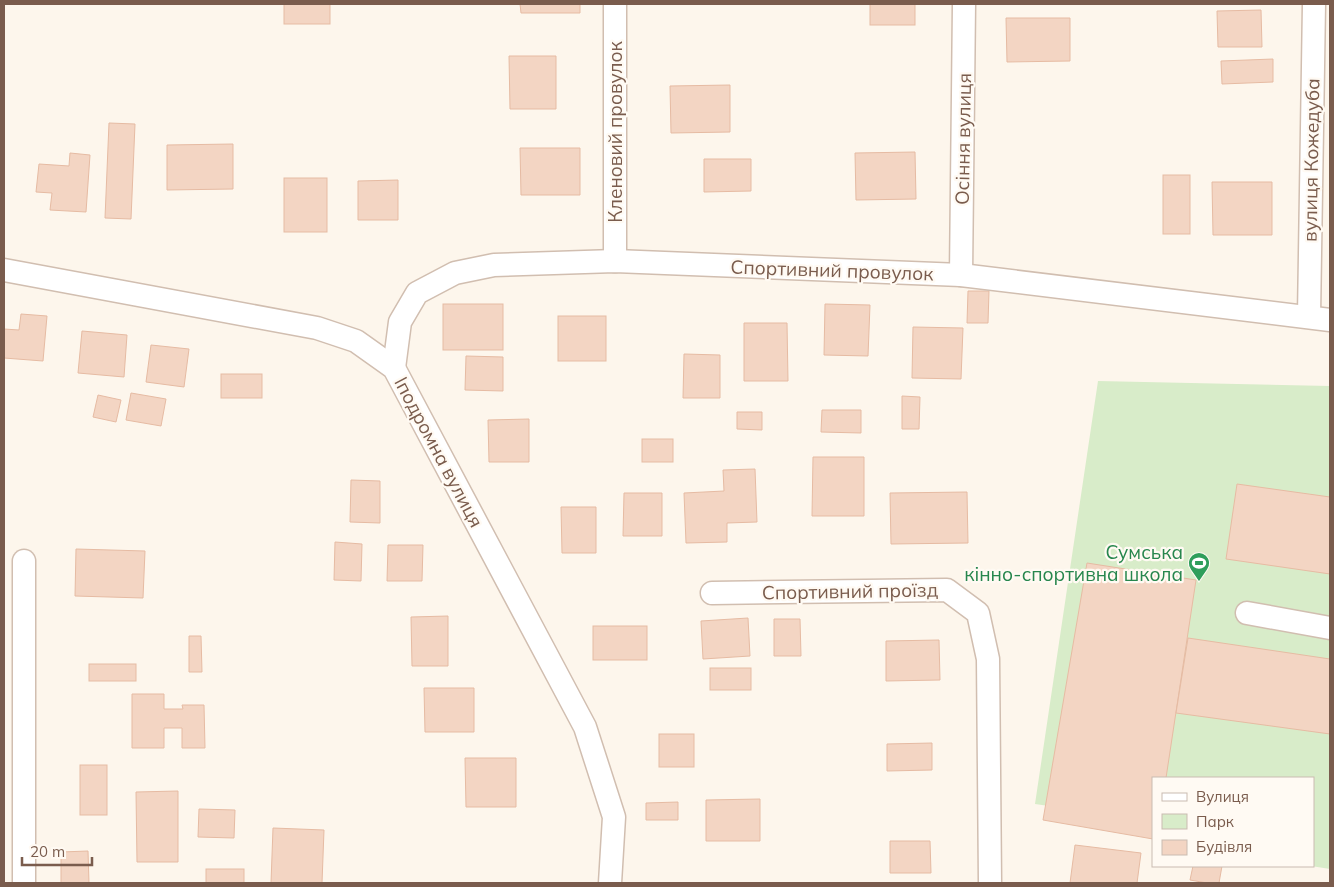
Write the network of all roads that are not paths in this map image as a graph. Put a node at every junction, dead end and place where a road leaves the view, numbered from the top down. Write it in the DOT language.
graph roads {
  1 [pos="615,4"];
  2 [pos="964,4"];
  3 [pos="1314,4"];
  4 [pos="615,261"];
  5 [pos="4,270"];
  6 [pos="961,275"];
  7 [pos="1320,318"];
  8 [pos="394,368"];
  9 [pos="24,561"];
  10 [pos="712,593"];
  11 [pos="1247,613"];
  12 [pos="1330,628"];
  13 [pos="24,883"];
  14 [pos="610,883"];
  15 [pos="990,883"];
  1 -- 4 [label="street, Кленовий провулок"];
  2 -- 6 [label="street, Осіння вулиця"];
  3 -- 7 [label="street, вулиця Кожедуба"];
  4 -- 6 [label="street, Спортивний провулок"];
  4 -- 8 [label="street, Спортивний провулок"];
  5 -- 8 [label="street, Іподромна вулиця"];
  6 -- 7 [label="street, Спортивний провулок"];
  8 -- 14 [label="street, Іподромна вулиця"];
  9 -- 13 [label="street"];
  10 -- 15 [label="street, Спортивний проїзд"];
  11 -- 12 [label="street"];
}
